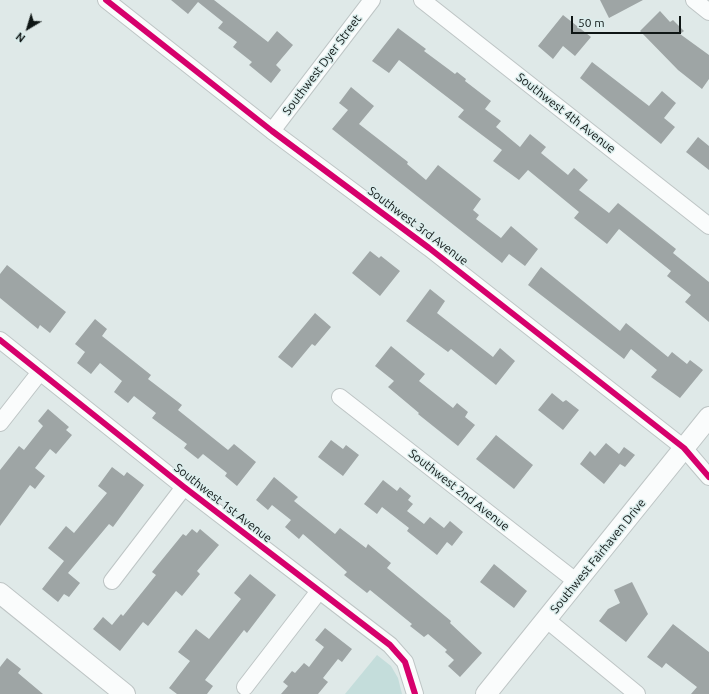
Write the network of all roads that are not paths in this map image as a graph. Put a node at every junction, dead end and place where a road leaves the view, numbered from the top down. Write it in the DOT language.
graph roads {
  1 [pos="106,0"];
  2 [pos="372,0"];
  3 [pos="422,0"];
  4 [pos="694,0"];
  5 [pos="709,12"];
  6 [pos="272,131"];
  7 [pos="709,226"];
  8 [pos="0,340"];
  9 [pos="40,372"];
  10 [pos="340,397"];
  11 [pos="709,417"];
  12 [pos="0,423"];
  13 [pos="684,448"];
  14 [pos="709,477"];
  15 [pos="184,487"];
  16 [pos="112,581"];
  17 [pos="578,582"];
  18 [pos="319,591"];
  19 [pos="0,593"];
  20 [pos="547,620"];
  21 [pos="245,687"];
  22 [pos="124,694"];
  23 [pos="415,694"];
  24 [pos="486,694"];
  25 [pos="637,694"];
  1 -- 6 [label="street, Southwest 3rd Avenue"];
  2 -- 6 [label="street, Southwest Dyer Street"];
  3 -- 7 [label="street, Southwest 4th Avenue"];
  4 -- 5 [label="street"];
  6 -- 13 [label="street, Southwest 3rd Avenue"];
  8 -- 9 [label="street, Southwest 1st Avenue"];
  9 -- 12 [label="street"];
  9 -- 15 [label="street, Southwest 1st Avenue"];
  10 -- 17 [label="street, Southwest 2nd Avenue"];
  11 -- 13 [label="street, Southwest Fairhaven Drive"];
  13 -- 14 [label="street, Southwest 3rd Avenue"];
  13 -- 17 [label="street, Southwest Fairhaven Drive"];
  15 -- 16 [label="street"];
  15 -- 18 [label="street, Southwest 1st Avenue"];
  17 -- 20 [label="street, Southwest Fairhaven Drive"];
  18 -- 21 [label="street"];
  18 -- 23 [label="street, Southwest 1st Avenue"];
  19 -- 22 [label="street"];
  20 -- 24 [label="street, Southwest Fairhaven Drive"];
  20 -- 25 [label="street"];
}
